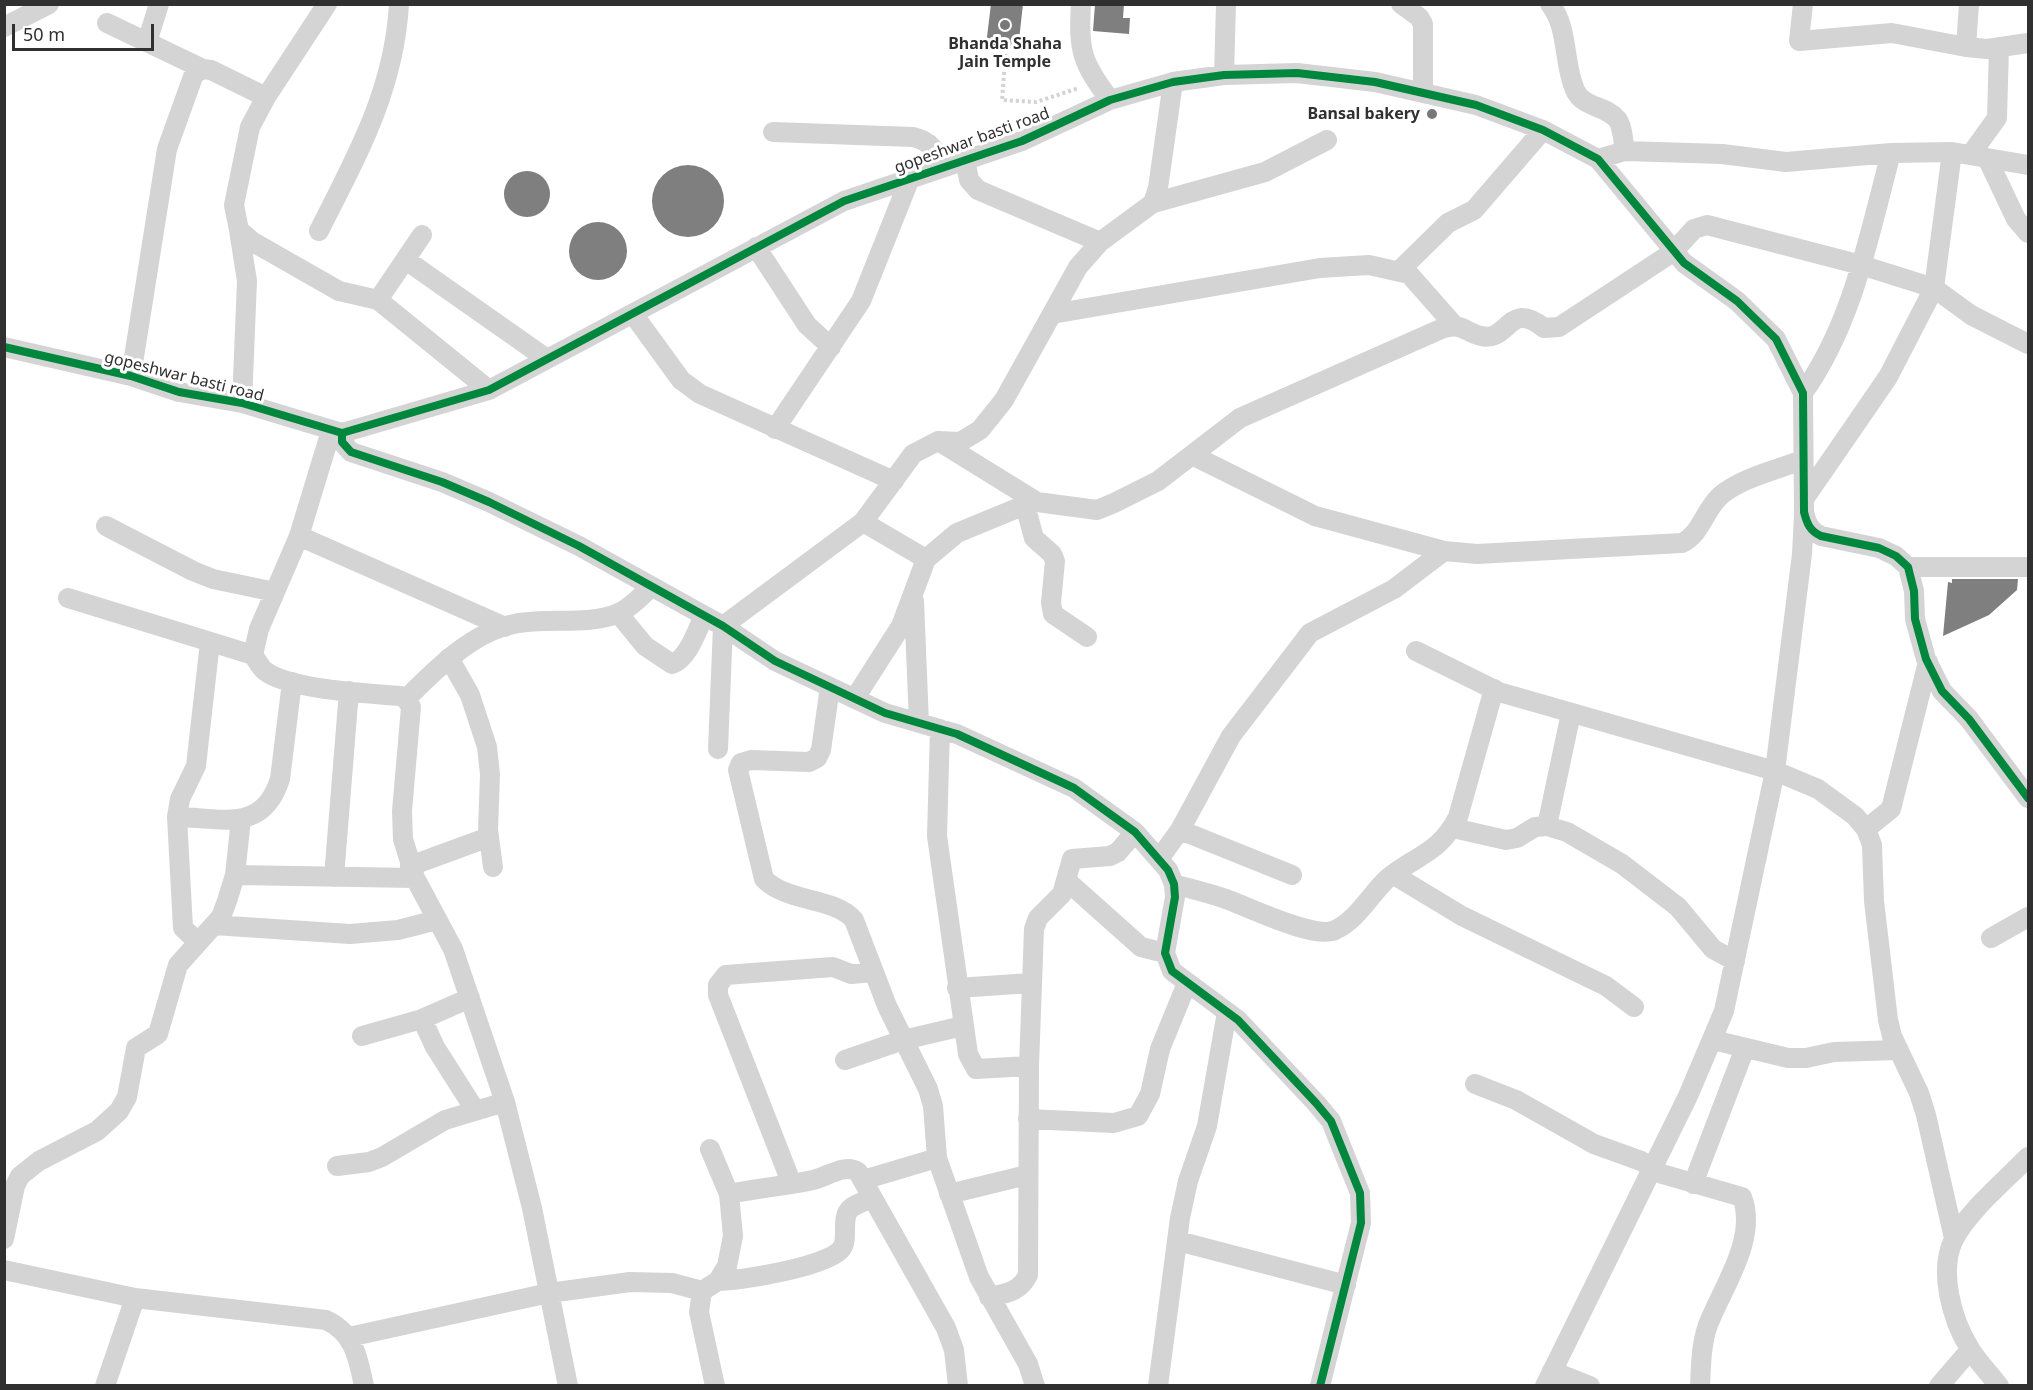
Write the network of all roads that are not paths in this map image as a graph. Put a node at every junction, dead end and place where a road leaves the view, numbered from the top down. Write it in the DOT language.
graph roads {
  1 [pos="49,4"];
  2 [pos="159,4"];
  3 [pos="327,4"];
  4 [pos="399,4"];
  5 [pos="1082,4"];
  6 [pos="1226,4"];
  7 [pos="1401,4"];
  8 [pos="1550,4"];
  9 [pos="1803,4"];
  10 [pos="1969,4"];
  11 [pos="107,23"];
  12 [pos="4,27"];
  13 [pos="147,42"];
  14 [pos="2028,43"];
  15 [pos="1966,47"];
  16 [pos="1999,47"];
  17 [pos="203,69"];
  18 [pos="1224,75"];
  19 [pos="1173,82"];
  20 [pos="1423,92"];
  21 [pos="266,97"];
  22 [pos="1110,100"];
  23 [pos="1544,130"];
  24 [pos="773,132"];
  25 [pos="1328,140"];
  26 [pos="1625,151"];
  27 [pos="1891,153"];
  28 [pos="1970,155"];
  29 [pos="965,159"];
  30 [pos="1598,159"];
  31 [pos="2028,165"];
  32 [pos="943,166"];
  33 [pos="910,178"];
  34 [pos="1153,203"];
  35 [pos="239,230"];
  36 [pos="319,231"];
  37 [pos="2028,233"];
  38 [pos="422,236"];
  39 [pos="1100,242"];
  40 [pos="756,247"];
  41 [pos="1673,252"];
  42 [pos="413,265"];
  43 [pos="1861,265"];
  44 [pos="1399,271"];
  45 [pos="1934,288"];
  46 [pos="378,300"];
  47 [pos="633,314"];
  48 [pos="1052,314"];
  49 [pos="1454,325"];
  50 [pos="2028,344"];
  51 [pos="831,346"];
  52 [pos="4,347"];
  53 [pos="547,360"];
  54 [pos="130,376"];
  55 [pos="489,390"];
  56 [pos="1803,393"];
  57 [pos="242,403"];
  58 [pos="775,429"];
  59 [pos="337,432"];
  60 [pos="938,441"];
  61 [pos="1192,455"];
  62 [pos="1802,460"];
  63 [pos="894,481"];
  64 [pos="1031,504"];
  65 [pos="1804,506"];
  66 [pos="863,522"];
  67 [pos="106,526"];
  68 [pos="299,536"];
  69 [pos="1444,551"];
  70 [pos="926,559"];
  71 [pos="1908,567"];
  72 [pos="2028,567"];
  73 [pos="651,587"];
  74 [pos="913,590"];
  75 [pos="275,592"];
  76 [pos="68,598"];
  77 [pos="618,613"];
  78 [pos="704,616"];
  79 [pos="723,626"];
  80 [pos="505,627"];
  81 [pos="1087,637"];
  82 [pos="210,642"];
  83 [pos="1416,651"];
  84 [pos="254,655"];
  85 [pos="449,658"];
  86 [pos="1928,662"];
  87 [pos="292,682"];
  88 [pos="830,687"];
  89 [pos="1494,689"];
  90 [pos="349,691"];
  91 [pos="855,698"];
  92 [pos="406,699"];
  93 [pos="1571,713"];
  94 [pos="919,723"];
  95 [pos="940,729"];
  96 [pos="718,749"];
  97 [pos="1775,771"];
  98 [pos="2028,798"];
  99 [pos="177,817"];
  100 [pos="241,819"];
  101 [pos="1547,826"];
  102 [pos="1453,828"];
  103 [pos="1180,830"];
  104 [pos="1866,830"];
  105 [pos="1135,832"];
  106 [pos="489,837"];
  107 [pos="1159,859"];
  108 [pos="492,867"];
  109 [pos="412,872"];
  110 [pos="234,875"];
  111 [pos="1292,875"];
  112 [pos="1394,875"];
  113 [pos="333,877"];
  114 [pos="1068,881"];
  115 [pos="1174,884"];
  116 [pos="2028,917"];
  117 [pos="437,920"];
  118 [pos="214,925"];
  119 [pos="1991,938"];
  120 [pos="198,942"];
  121 [pos="1165,953"];
  122 [pos="1735,961"];
  123 [pos="874,972"];
  124 [pos="1031,983"];
  125 [pos="1187,983"];
  126 [pos="957,988"];
  127 [pos="470,998"];
  128 [pos="1634,1007"];
  129 [pos="1227,1012"];
  130 [pos="422,1019"];
  131 [pos="963,1026"];
  132 [pos="362,1036"];
  133 [pos="903,1040"];
  134 [pos="1713,1040"];
  135 [pos="1744,1048"];
  136 [pos="1898,1050"];
  137 [pos="846,1060"];
  138 [pos="1029,1066"];
  139 [pos="1475,1084"];
  140 [pos="505,1102"];
  141 [pos="475,1110"];
  142 [pos="1028,1119"];
  143 [pos="710,1149"];
  144 [pos="2028,1157"];
  145 [pos="937,1158"];
  146 [pos="337,1166"];
  147 [pos="1651,1167"];
  148 [pos="1027,1175"];
  149 [pos="791,1182"];
  150 [pos="1693,1185"];
  151 [pos="867,1189"];
  152 [pos="729,1194"];
  153 [pos="949,1194"];
  154 [pos="1954,1238"];
  155 [pos="4,1239"];
  156 [pos="1178,1241"];
  157 [pos="4,1270"];
  158 [pos="710,1286"];
  159 [pos="1346,1286"];
  160 [pos="549,1293"];
  161 [pos="989,1297"];
  162 [pos="135,1298"];
  163 [pos="349,1337"];
  164 [pos="1970,1350"];
  165 [pos="1549,1378"];
  166 [pos="105,1386"];
  167 [pos="364,1386"];
  168 [pos="568,1386"];
  169 [pos="716,1386"];
  170 [pos="958,1386"];
  171 [pos="1035,1386"];
  172 [pos="1158,1386"];
  173 [pos="1320,1386"];
  174 [pos="1590,1386"];
  175 [pos="1700,1386"];
  176 [pos="1939,1386"];
  177 [pos="1999,1386"];
  1 -- 12 [label="street"];
  2 -- 13 [label="street"];
  3 -- 21 [label="street"];
  4 -- 36 [label="street"];
  5 -- 22 [label="street"];
  6 -- 18 [label="street"];
  7 -- 20 [label="street"];
  8 -- 26 [label="street"];
  9 -- 15 [label="street"];
  10 -- 15 [label="street"];
  11 -- 13 [label="street"];
  13 -- 17 [label="street"];
  14 -- 16 [label="street"];
  15 -- 16 [label="street"];
  16 -- 28 [label="street"];
  17 -- 21 [label="street"];
  17 -- 54 [label="street"];
  18 -- 19 [label="street, gopeshwar basti road"];
  18 -- 20 [label="street, gopeshwar basti road"];
  19 -- 22 [label="street, gopeshwar basti road"];
  19 -- 34 [label="street"];
  20 -- 23 [label="street, gopeshwar basti road"];
  21 -- 35 [label="street"];
  22 -- 29 [label="street, gopeshwar basti road"];
  23 -- 30 [label="street, gopeshwar basti road"];
  23 -- 44 [label="street"];
  24 -- 32 [label="street"];
  25 -- 34 [label="street"];
  26 -- 27 [label="street"];
  26 -- 30 [label="street"];
  27 -- 28 [label="street"];
  27 -- 43 [label="street"];
  28 -- 31 [label="street"];
  28 -- 37 [label="street"];
  28 -- 45 [label="street"];
  29 -- 32 [label="street, gopeshwar basti road"];
  29 -- 39 [label="street"];
  30 -- 41 [label="street, gopeshwar basti road"];
  32 -- 33 [label="street, gopeshwar basti road"];
  33 -- 40 [label="street, gopeshwar basti road"];
  33 -- 51 [label="street"];
  34 -- 39 [label="street"];
  35 -- 46 [label="street"];
  35 -- 57 [label="street"];
  38 -- 46 [label="street"];
  39 -- 48 [label="street"];
  40 -- 47 [label="street, gopeshwar basti road"];
  40 -- 51 [label="street"];
  41 -- 43 [label="street"];
  41 -- 49 [label="street"];
  41 -- 56 [label="street, gopeshwar basti road"];
  42 -- 53 [label="street"];
  43 -- 45 [label="street"];
  43 -- 56 [label="street"];
  44 -- 48 [label="street"];
  44 -- 49 [label="street"];
  45 -- 50 [label="street"];
  45 -- 65 [label="street"];
  46 -- 55 [label="street"];
  47 -- 53 [label="street, gopeshwar basti road"];
  47 -- 58 [label="street"];
  48 -- 60 [label="street"];
  49 -- 61 [label="street"];
  51 -- 58 [label="street"];
  52 -- 54 [label="street, gopeshwar basti road"];
  53 -- 55 [label="street, gopeshwar basti road"];
  54 -- 57 [label="street, gopeshwar basti road"];
  55 -- 59 [label="street, gopeshwar basti road"];
  56 -- 62 [label="street, gopeshwar basti road"];
  57 -- 59 [label="street, gopeshwar basti road"];
  58 -- 63 [label="street"];
  59 -- 68 [label="street"];
  59 -- 73 [label="street"];
  60 -- 63 [label="street"];
  60 -- 64 [label="street"];
  61 -- 64 [label="street"];
  61 -- 69 [label="street"];
  62 -- 65 [label="street, gopeshwar basti road"];
  62 -- 69 [label="street"];
  63 -- 66 [label="street"];
  64 -- 70 [label="street"];
  64 -- 81 [label="street"];
  65 -- 71 [label="street"];
  65 -- 97 [label="street, gopeshwar basti road"];
  66 -- 70 [label="street"];
  66 -- 79 [label="street"];
  67 -- 75 [label="street"];
  68 -- 75 [label="street"];
  68 -- 80 [label="street"];
  69 -- 103 [label="street"];
  70 -- 74 [label="street"];
  71 -- 72 [label="street"];
  71 -- 86 [label="street"];
  73 -- 77 [label="street"];
  73 -- 78 [label="street"];
  74 -- 91 [label="street"];
  74 -- 94 [label="street"];
  75 -- 84 [label="street"];
  76 -- 82 [label="street"];
  77 -- 78 [label="street"];
  77 -- 80 [label="street"];
  78 -- 79 [label="street"];
  79 -- 88 [label="street"];
  79 -- 96 [label="street"];
  80 -- 85 [label="street"];
  82 -- 84 [label="street"];
  82 -- 99 [label="street"];
  83 -- 89 [label="street"];
  84 -- 87 [label="street"];
  85 -- 92 [label="street"];
  85 -- 106 [label="street"];
  86 -- 98 [label="street"];
  86 -- 104 [label="street"];
  87 -- 90 [label="street"];
  87 -- 100 [label="street"];
  88 -- 91 [label="street"];
  88 -- 123 [label="street"];
  89 -- 93 [label="street"];
  89 -- 102 [label="street"];
  90 -- 92 [label="street"];
  90 -- 113 [label="street"];
  91 -- 94 [label="street"];
  92 -- 109 [label="street"];
  93 -- 97 [label="street"];
  93 -- 101 [label="street"];
  94 -- 95 [label="street"];
  95 -- 105 [label="street"];
  95 -- 126 [label="street"];
  97 -- 104 [label="street"];
  97 -- 122 [label="street, gopeshwar basti road"];
  99 -- 100 [label="street"];
  99 -- 120 [label="street"];
  100 -- 110 [label="street"];
  101 -- 102 [label="street"];
  101 -- 122 [label="street"];
  102 -- 112 [label="street"];
  103 -- 107 [label="street"];
  103 -- 111 [label="street"];
  104 -- 136 [label="street"];
  105 -- 107 [label="street"];
  105 -- 114 [label="street"];
  106 -- 108 [label="street"];
  106 -- 109 [label="street"];
  107 -- 115 [label="street"];
  109 -- 113 [label="street"];
  109 -- 117 [label="street"];
  110 -- 113 [label="street"];
  110 -- 118 [label="street"];
  112 -- 115 [label="street"];
  112 -- 128 [label="street"];
  114 -- 121 [label="street"];
  114 -- 124 [label="street"];
  115 -- 121 [label="street"];
  116 -- 119 [label="street"];
  117 -- 118 [label="street"];
  117 -- 127 [label="street"];
  118 -- 120 [label="street"];
  120 -- 155 [label="street"];
  121 -- 125 [label="street"];
  122 -- 134 [label="street, gopeshwar basti road"];
  123 -- 133 [label="street"];
  123 -- 149 [label="street"];
  124 -- 126 [label="street"];
  124 -- 138 [label="street"];
  125 -- 129 [label="street"];
  125 -- 142 [label="street"];
  126 -- 131 [label="street"];
  127 -- 130 [label="street"];
  127 -- 140 [label="street"];
  129 -- 156 [label="street"];
  129 -- 159 [label="street"];
  130 -- 132 [label="street"];
  130 -- 141 [label="street"];
  131 -- 133 [label="street"];
  131 -- 138 [label="street"];
  133 -- 137 [label="street"];
  133 -- 145 [label="street"];
  134 -- 135 [label="street"];
  134 -- 147 [label="street, gopeshwar basti road"];
  135 -- 136 [label="street"];
  135 -- 150 [label="street"];
  136 -- 154 [label="street"];
  138 -- 142 [label="street"];
  139 -- 147 [label="street"];
  140 -- 141 [label="street"];
  140 -- 160 [label="street"];
  141 -- 146 [label="street"];
  142 -- 148 [label="street"];
  143 -- 152 [label="street"];
  144 -- 154 [label="street"];
  145 -- 151 [label="street"];
  145 -- 153 [label="street"];
  147 -- 150 [label="street"];
  147 -- 165 [label="street, gopeshwar basti road"];
  148 -- 153 [label="street"];
  148 -- 161 [label="street"];
  149 -- 151 [label="street"];
  149 -- 152 [label="street"];
  150 -- 175 [label="street"];
  151 -- 158 [label="street"];
  151 -- 170 [label="street"];
  152 -- 158 [label="street"];
  153 -- 161 [label="street"];
  154 -- 164 [label="street"];
  156 -- 159 [label="street"];
  156 -- 172 [label="street"];
  157 -- 162 [label="street"];
  158 -- 160 [label="street"];
  158 -- 169 [label="street"];
  159 -- 173 [label="street"];
  160 -- 163 [label="street"];
  160 -- 168 [label="street"];
  161 -- 171 [label="street"];
  162 -- 163 [label="street"];
  162 -- 166 [label="street"];
  163 -- 167 [label="street"];
  164 -- 176 [label="street"];
  164 -- 177 [label="street"];
  165 -- 174 [label="street"];
}
